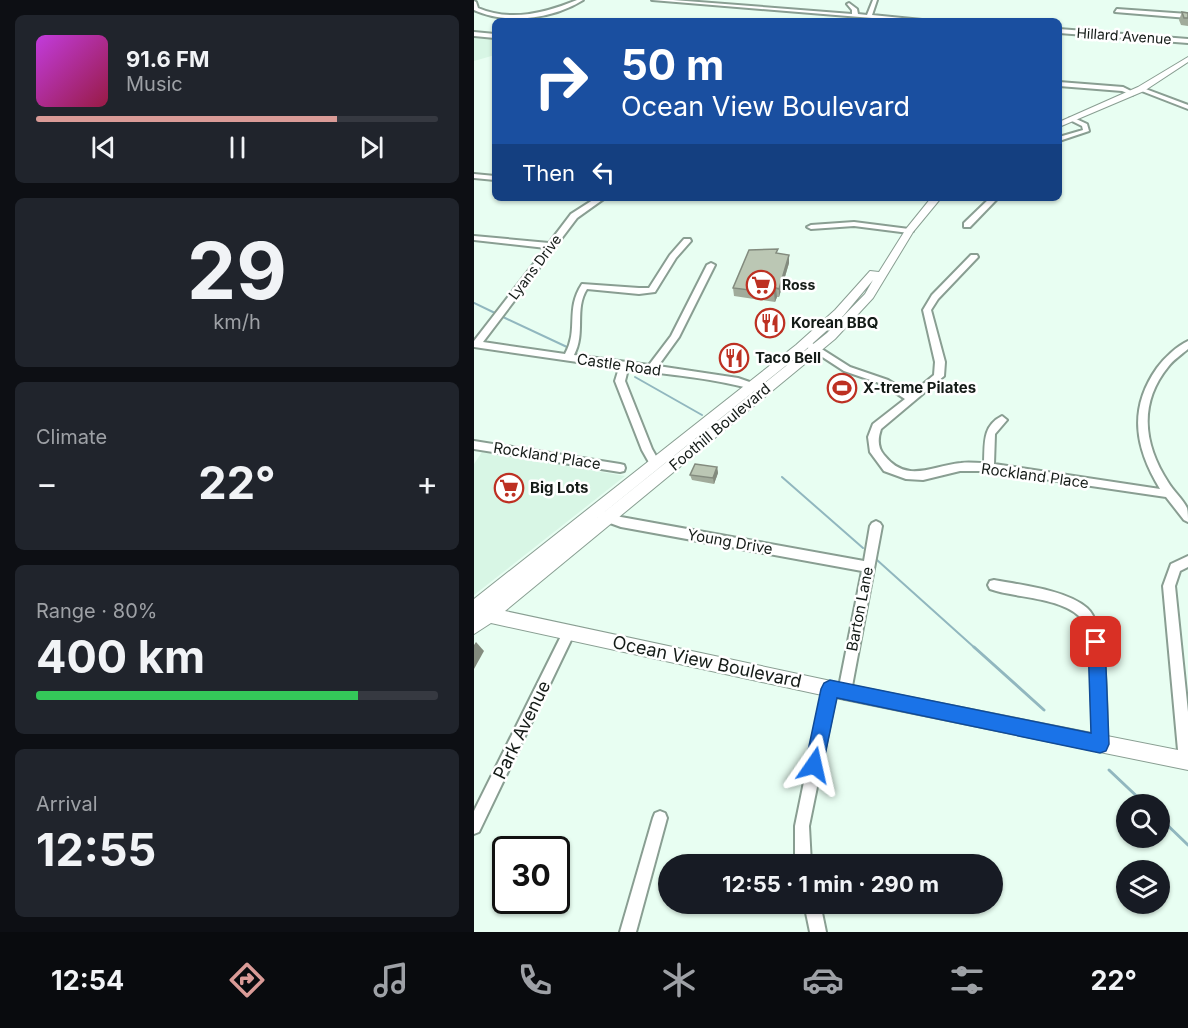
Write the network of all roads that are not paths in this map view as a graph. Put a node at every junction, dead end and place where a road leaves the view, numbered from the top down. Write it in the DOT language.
graph roads {
  1 [pos="581,0"];
  2 [pos="654,0"];
  3 [pos="788,0"];
  4 [pos="875,0"];
  5 [pos="474,2"];
  6 [pos="849,4"];
  7 [pos="782,10"];
  8 [pos="1117,11"];
  9 [pos="855,15"];
  10 [pos="869,16"];
  11 [pos="1188,16"];
  12 [pos="893,18"];
  13 [pos="1062,31"];
  14 [pos="474,34"];
  15 [pos="492,36"];
  16 [pos="1188,41"];
  17 [pos="1188,58"];
  18 [pos="1062,84"];
  19 [pos="1141,89"];
  20 [pos="1132,93"];
  21 [pos="1188,106"];
  22 [pos="1064,121"];
  23 [pos="1062,138"];
  24 [pos="474,176"];
  25 [pos="492,178"];
  26 [pos="596,201"];
  27 [pos="925,201"];
  28 [pos="933,201"];
  29 [pos="991,201"];
  30 [pos="967,225"];
  31 [pos="811,226"];
  32 [pos="906,230"];
  33 [pos="474,238"];
  34 [pos="687,241"];
  35 [pos="551,246"];
  36 [pos="974,257"];
  37 [pos="711,265"];
  38 [pos="476,344"];
  39 [pos="1188,344"];
  40 [pos="811,346"];
  41 [pos="568,357"];
  42 [pos="624,366"];
  43 [pos="650,370"];
  44 [pos="758,389"];
  45 [pos="911,398"];
  46 [pos="1002,420"];
  47 [pos="474,445"];
  48 [pos="655,463"];
  49 [pos="620,468"];
  50 [pos="989,468"];
  51 [pos="1167,493"];
  52 [pos="594,512"];
  53 [pos="1188,517"];
  54 [pos="609,519"];
  55 [pos="876,526"];
  56 [pos="1188,561"];
  57 [pos="868,567"];
  58 [pos="994,585"];
  59 [pos="479,612"];
  60 [pos="474,627"];
  61 [pos="569,632"];
  62 [pos="837,690"];
  63 [pos="1100,744"];
  64 [pos="1187,761"];
  65 [pos="660,818"];
  66 [pos="474,827"];
  67 [pos="803,854"];
  68 [pos="814,914"];
  69 [pos="628,932"];
  70 [pos="818,932"];
  1 -- 5 [label="street"];
  2 -- 7 [label="street"];
  3 -- 7 [label="street"];
  4 -- 10 [label="street"];
  6 -- 9 [label="street"];
  7 -- 9 [label="street"];
  8 -- 11 [label="street"];
  9 -- 10 [label="street"];
  10 -- 12 [label="street"];
  13 -- 16 [label="street, Hillard Avenue"];
  14 -- 15 [label="street"];
  17 -- 19 [label="main road"];
  18 -- 20 [label="street"];
  19 -- 20 [label="main road"];
  19 -- 21 [label="street"];
  20 -- 22 [label="main road"];
  22 -- 23 [label="street"];
  24 -- 25 [label="street"];
  26 -- 35 [label="street, Lyans Drive"];
  27 -- 32 [label="main road, Foothill Boulevard"];
  28 -- 32 [label="main road, Foothill Boulevard"];
  29 -- 30 [label="street"];
  31 -- 32 [label="street"];
  32 -- 40 [label="main road, Foothill Boulevard"];
  33 -- 35 [label="street"];
  34 -- 41 [label="street"];
  35 -- 38 [label="street, Lyans Drive"];
  36 -- 45 [label="street"];
  37 -- 43 [label="street"];
  38 -- 41 [label="street, Castle Road"];
  39 -- 51 [label="street"];
  40 -- 44 [label="main road, Foothill Boulevard"];
  40 -- 45 [label="street"];
  41 -- 42 [label="street, Castle Road"];
  42 -- 43 [label="street, Castle Road"];
  42 -- 48 [label="street"];
  43 -- 44 [label="street, Castle Road"];
  44 -- 48 [label="main road, Foothill Boulevard"];
  44 -- 54 [label="main road, Foothill Boulevard"];
  45 -- 50 [label="street, Rockland Place"];
  46 -- 50 [label="street"];
  47 -- 49 [label="street, Rockland Place"];
  48 -- 52 [label="main road, Foothill Boulevard"];
  50 -- 51 [label="street, Rockland Place"];
  51 -- 53 [label="street"];
  52 -- 54 [label="street, Young Drive"];
  52 -- 59 [label="main road, Foothill Boulevard"];
  54 -- 57 [label="street, Young Drive"];
  54 -- 59 [label="main road, Foothill Boulevard"];
  55 -- 57 [label="street, Barton Lane"];
  56 -- 64 [label="street"];
  57 -- 62 [label="street, Barton Lane"];
  58 -- 63 [label="street"];
  59 -- 60 [label="main road, Foothill Boulevard"];
  59 -- 61 [label="main road, Ocean View Boulevard"];
  61 -- 62 [label="main road, Ocean View Boulevard"];
  61 -- 66 [label="street, Park Avenue"];
  62 -- 63 [label="main road, Ocean View Boulevard"];
  62 -- 67 [label="street, Barton Lane"];
  63 -- 64 [label="main road, Ocean View Boulevard"];
  65 -- 69 [label="street"];
  68 -- 70 [label="street"];
}
